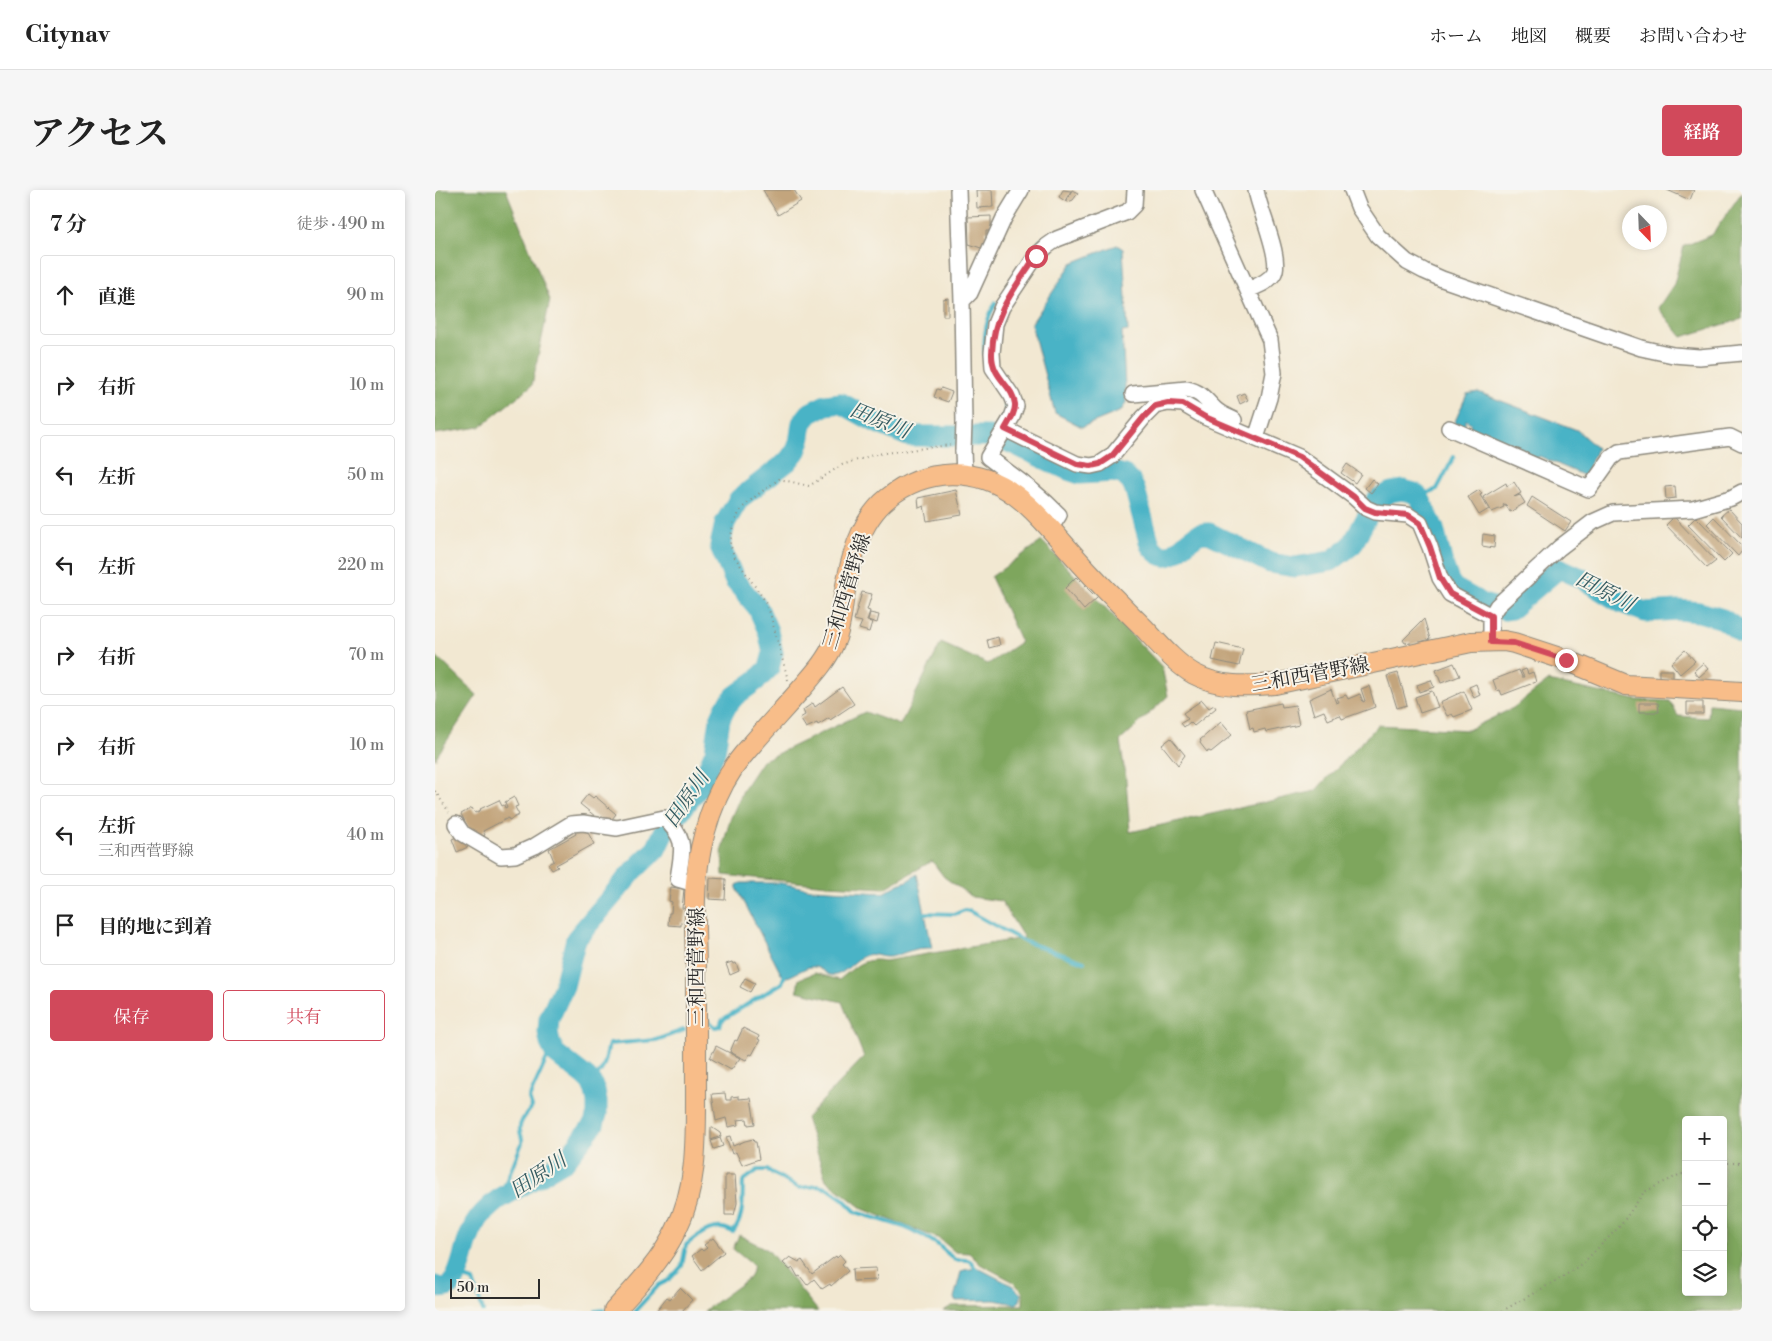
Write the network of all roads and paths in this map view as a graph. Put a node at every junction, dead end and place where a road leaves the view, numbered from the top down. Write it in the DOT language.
graph roads {
  1 [pos="958,190"];
  2 [pos="1021,190"];
  3 [pos="1135,190"];
  4 [pos="1203,190"];
  5 [pos="1256,190"];
  6 [pos="1352,190"];
  7 [pos="1248,290"];
  8 [pos="962,301"];
  9 [pos="1742,353"];
  10 [pos="1133,394"];
  11 [pos="1449,428"];
  12 [pos="1001,434"];
  13 [pos="1258,434"];
  14 [pos="1742,442"];
  15 [pos="956,448"];
  16 [pos="964,475"];
  17 [pos="1742,492"];
  18 [pos="1050,529"];
  19 [pos="1494,611"];
  20 [pos="1491,642"];
  21 [pos="1742,692"];
  22 [pos="796,695"];
  23 [pos="435,791"];
  24 [pos="457,824"];
  25 [pos="695,884"];
  26 [pos="1727,1163"];
  27 [pos="1742,1163"];
  28 [pos="1682,1174"];
  29 [pos="614,1311"];
  30 [pos="1502,1311"];
  1 -- 8 [label="street"];
  2 -- 8 [label="street"];
  3 -- 12 [label="street"];
  4 -- 7 [label="street"];
  5 -- 7 [label="street"];
  6 -- 9 [label="street"];
  7 -- 13 [label="street"];
  8 -- 15 [label="street, bridge"];
  10 -- 13 [label="street"];
  11 -- 14 [label="street"];
  12 -- 13 [label="street"];
  12 -- 18 [label="street"];
  13 -- 19 [label="street"];
  15 -- 16 [label="street"];
  15 -- 22 [label="path"];
  16 -- 18 [label="main road, 三和西菅野線"];
  16 -- 22 [label="main road, 三和西菅野線"];
  17 -- 19 [label="street"];
  18 -- 20 [label="main road, 三和西菅野線"];
  19 -- 20 [label="street"];
  20 -- 21 [label="main road, 三和西菅野線"];
  22 -- 25 [label="main road, 三和西菅野線"];
  23 -- 24 [label="path"];
  24 -- 25 [label="street"];
  25 -- 29 [label="main road, 三和西菅野線"];
  26 -- 27 [label="path"];
  28 -- 30 [label="path"];
}
